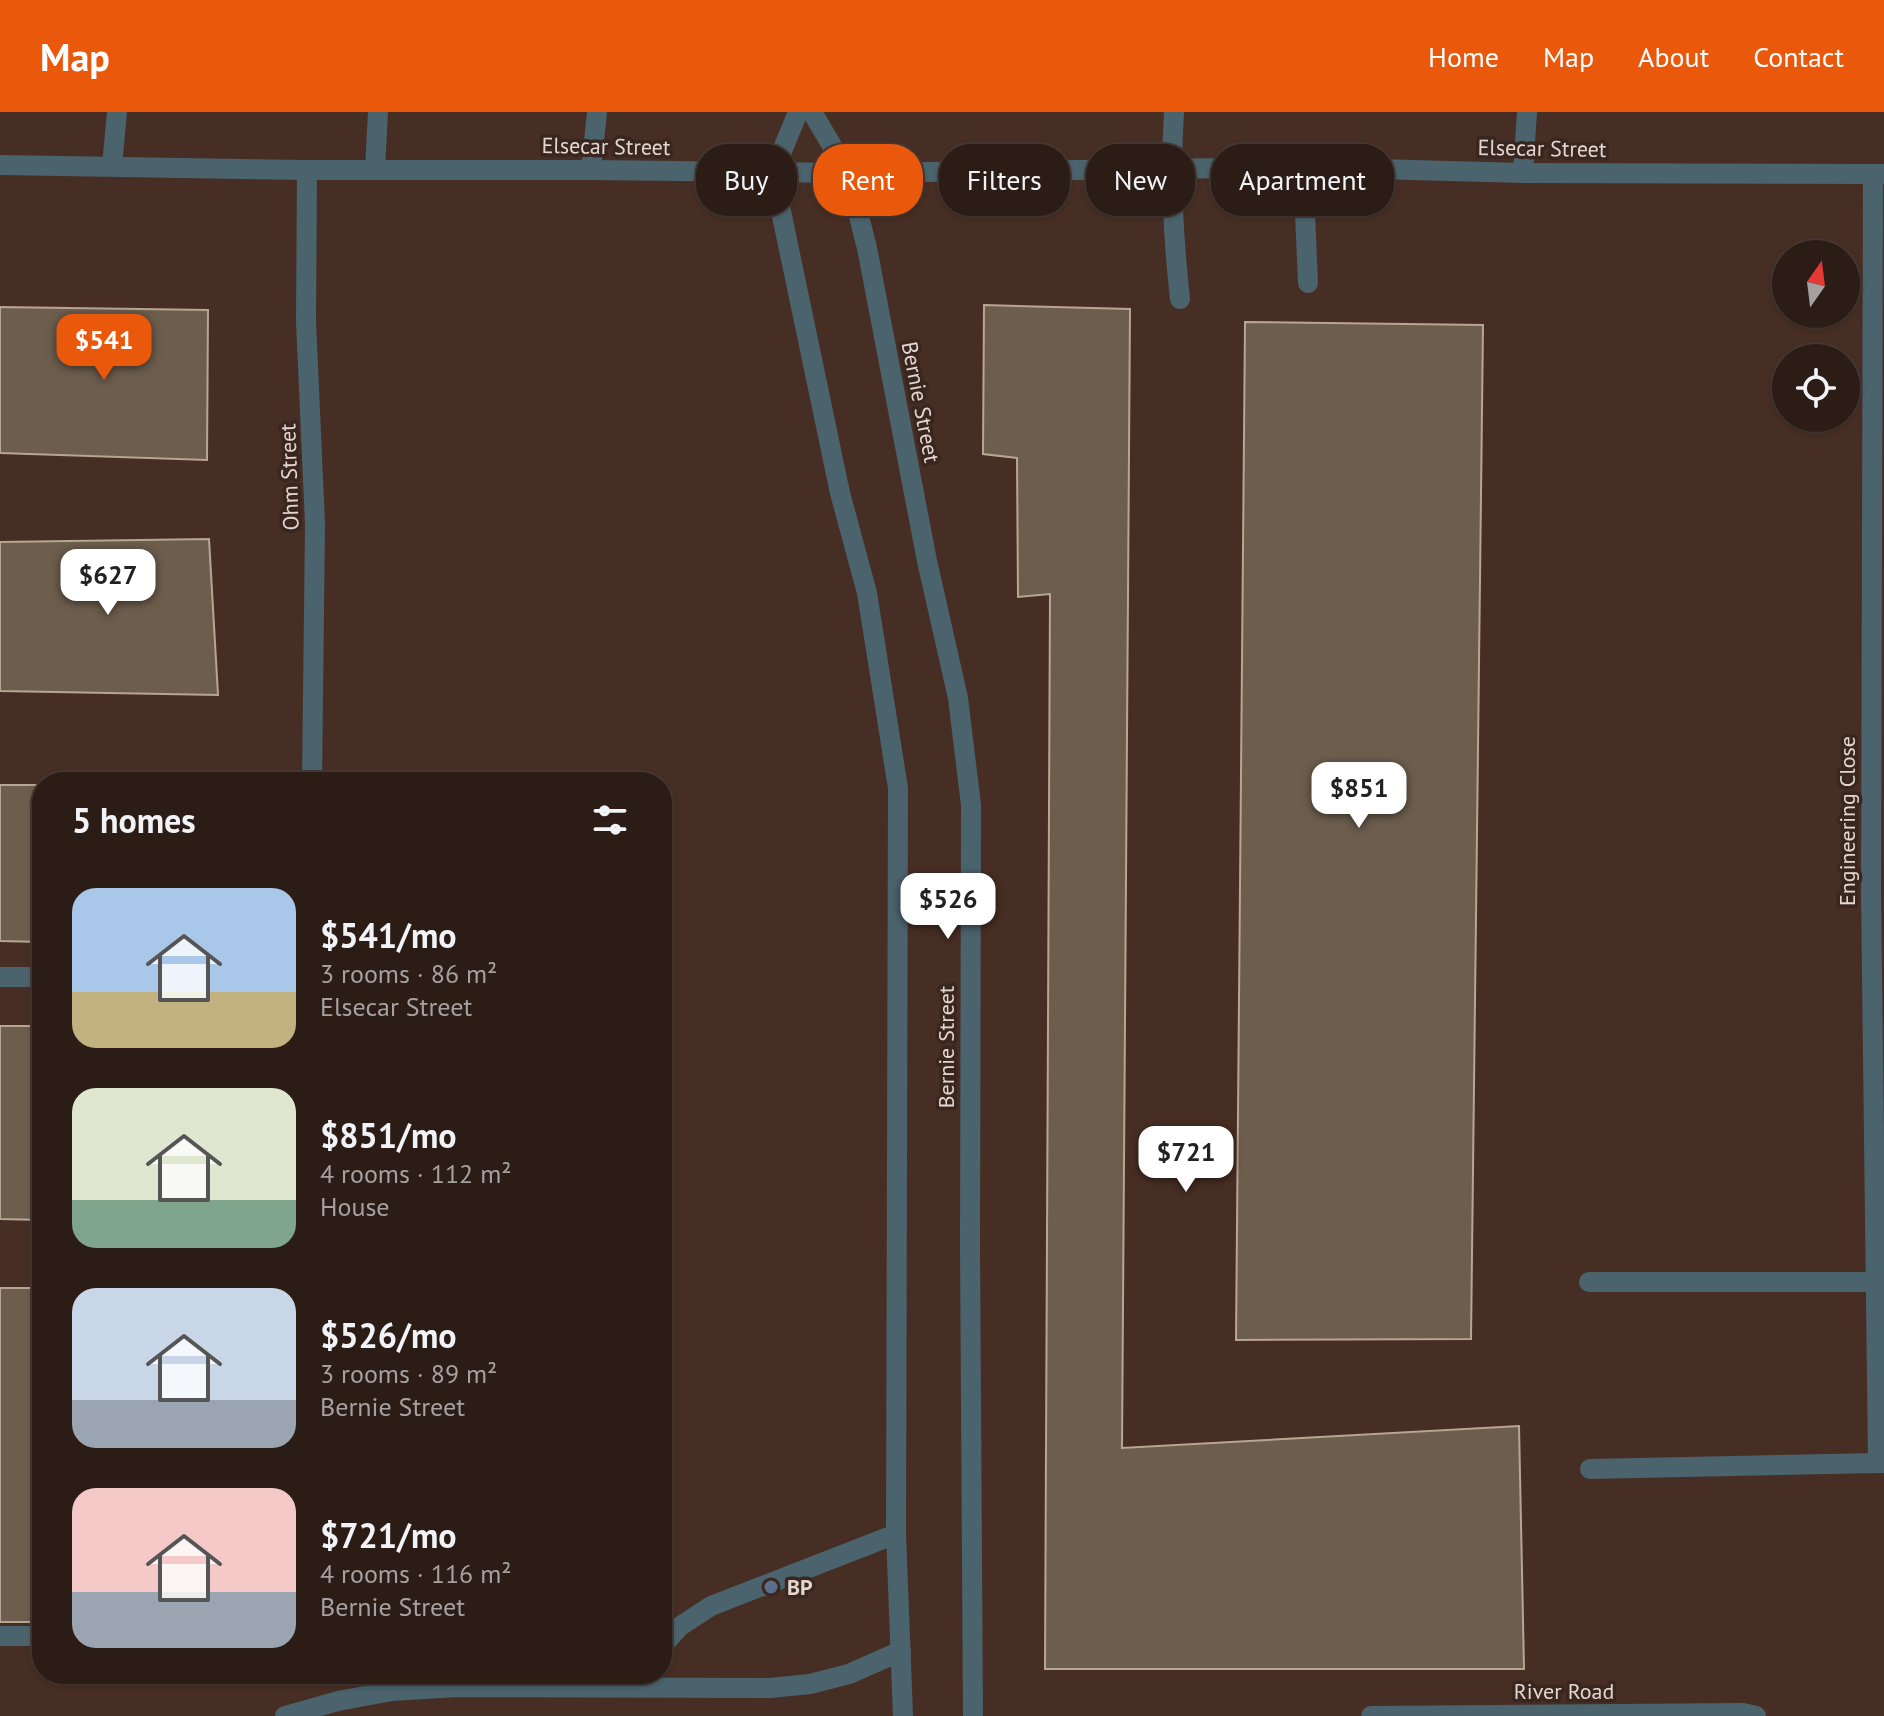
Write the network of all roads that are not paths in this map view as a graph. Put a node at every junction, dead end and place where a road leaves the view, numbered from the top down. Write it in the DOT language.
graph roads {
  1 [pos="117,112"];
  2 [pos="378,112"];
  3 [pos="597,112"];
  4 [pos="798,112"];
  5 [pos="812,112"];
  6 [pos="1174,112"];
  7 [pos="1527,112"];
  8 [pos="785,144"];
  9 [pos="831,144"];
  10 [pos="1172,144"];
  11 [pos="0,165"];
  12 [pos="112,166"];
  13 [pos="1394,169"];
  14 [pos="307,170"];
  15 [pos="375,170"];
  16 [pos="591,170"];
  17 [pos="1086,170"];
  18 [pos="696,172"];
  19 [pos="923,172"];
  20 [pos="1523,173"];
  21 [pos="1879,174"];
  22 [pos="782,216"];
  23 [pos="859,216"];
  24 [pos="1172,216"];
  25 [pos="1305,216"];
  26 [pos="1308,283"];
  27 [pos="1180,299"];
  28 [pos="312,772"];
  29 [pos="0,977"];
  30 [pos="32,977"];
  31 [pos="1589,1282"];
  32 [pos="1880,1282"];
  33 [pos="1881,1463"];
  34 [pos="1590,1469"];
  35 [pos="896,1534"];
  36 [pos="672,1635"];
  37 [pos="0,1636"];
  38 [pos="32,1636"];
  39 [pos="901,1651"];
  40 [pos="672,1682"];
  41 [pos="512,1684"];
  42 [pos="285,1716"];
  43 [pos="903,1716"];
  44 [pos="973,1716"];
  45 [pos="1371,1716"];
  46 [pos="1756,1716"];
  1 -- 12 [label="street"];
  2 -- 15 [label="street"];
  3 -- 16 [label="street"];
  4 -- 8 [label="street"];
  5 -- 9 [label="street, Bernie Street"];
  6 -- 10 [label="street"];
  7 -- 20 [label="street"];
  11 -- 12 [label="street, Elsecar Street"];
  12 -- 14 [label="street, Elsecar Street"];
  13 -- 20 [label="street, Elsecar Street"];
  14 -- 15 [label="street, Elsecar Street"];
  14 -- 28 [label="street, Ohm Street"];
  15 -- 16 [label="street, Elsecar Street"];
  16 -- 18 [label="street, Elsecar Street"];
  17 -- 19 [label="street, Elsecar Street"];
  20 -- 21 [label="street, Elsecar Street"];
  21 -- 32 [label="street, Engineering Close"];
  22 -- 35 [label="street"];
  23 -- 44 [label="street, Bernie Street"];
  24 -- 27 [label="street"];
  25 -- 26 [label="street"];
  29 -- 30 [label="street"];
  31 -- 32 [label="street"];
  32 -- 33 [label="street, Engineering Close"];
  33 -- 34 [label="street"];
  35 -- 36 [label="street"];
  35 -- 39 [label="street"];
  37 -- 38 [label="street"];
  39 -- 40 [label="street"];
  39 -- 43 [label="street"];
  41 -- 42 [label="street"];
  45 -- 46 [label="street, River Road"];
}
